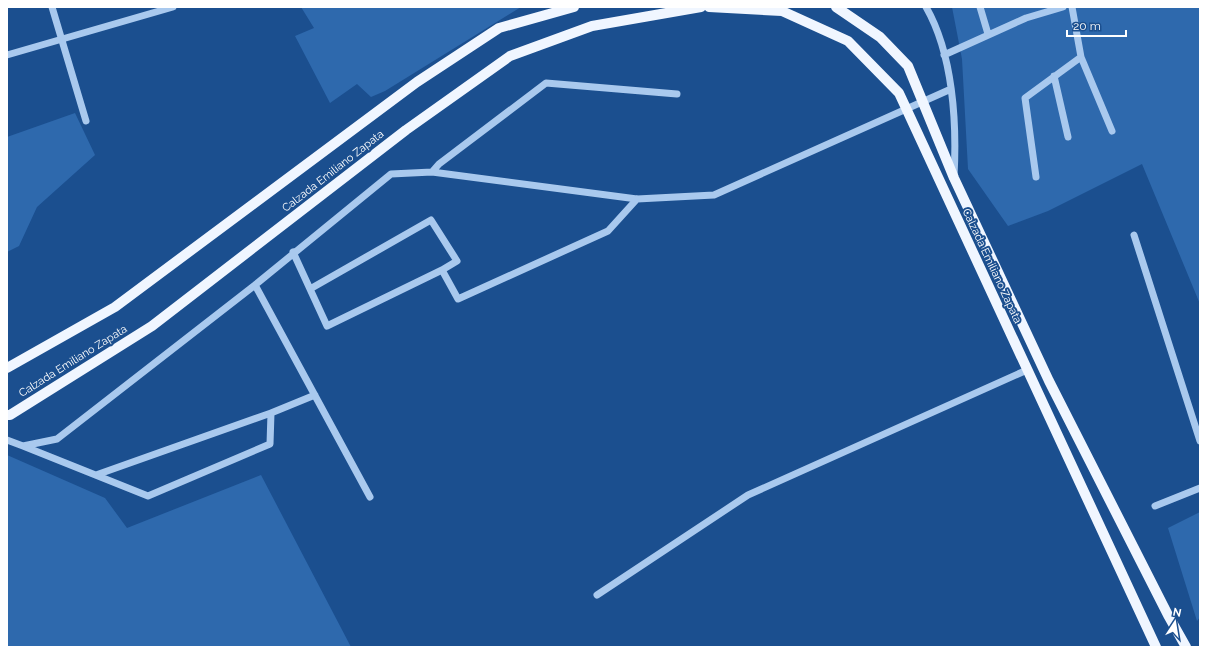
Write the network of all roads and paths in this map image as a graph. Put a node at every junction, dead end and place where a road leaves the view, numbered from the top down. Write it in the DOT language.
graph roads {
  1 [pos="52,7"];
  2 [pos="174,7"];
  3 [pos="574,7"];
  4 [pos="701,7"];
  5 [pos="709,7"];
  6 [pos="836,7"];
  7 [pos="926,7"];
  8 [pos="980,7"];
  9 [pos="1063,7"];
  10 [pos="1072,7"];
  11 [pos="988,34"];
  12 [pos="62,38"];
  13 [pos="7,55"];
  14 [pos="944,55"];
  15 [pos="1081,57"];
  16 [pos="1054,76"];
  17 [pos="951,89"];
  18 [pos="677,94"];
  19 [pos="924,102"];
  20 [pos="906,109"];
  21 [pos="86,121"];
  22 [pos="1112,131"];
  23 [pos="1068,136"];
  24 [pos="432,172"];
  25 [pos="1036,177"];
  26 [pos="954,178"];
  27 [pos="637,199"];
  28 [pos="1134,235"];
  29 [pos="293,252"];
  30 [pos="442,270"];
  31 [pos="256,285"];
  32 [pos="310,289"];
  33 [pos="7,368"];
  34 [pos="1027,370"];
  35 [pos="315,395"];
  36 [pos="271,413"];
  37 [pos="7,415"];
  38 [pos="7,440"];
  39 [pos="1200,440"];
  40 [pos="23,446"];
  41 [pos="96,475"];
  42 [pos="1200,488"];
  43 [pos="370,496"];
  44 [pos="1155,506"];
  45 [pos="597,595"];
  46 [pos="1156,647"];
  47 [pos="1186,647"];
  1 -- 12 [label="street"];
  2 -- 12 [label="street"];
  3 -- 33 [label="main road, Calzada Emiliano Zapata"];
  4 -- 37 [label="main road, Calzada Emiliano Zapata"];
  5 -- 20 [label="main road, Calzada Emiliano Zapata"];
  6 -- 19 [label="main road, Calzada Emiliano Zapata"];
  7 -- 14 [label="street"];
  8 -- 11 [label="street"];
  9 -- 11 [label="street"];
  10 -- 15 [label="street"];
  11 -- 14 [label="street"];
  12 -- 13 [label="street"];
  12 -- 21 [label="street"];
  14 -- 17 [label="street"];
  15 -- 16 [label="street"];
  15 -- 22 [label="street"];
  16 -- 23 [label="street"];
  16 -- 25 [label="street"];
  17 -- 19 [label="street"];
  17 -- 26 [label="street"];
  18 -- 24 [label="street"];
  19 -- 20 [label="street"];
  19 -- 26 [label="main road, Calzada Emiliano Zapata"];
  20 -- 27 [label="street"];
  20 -- 34 [label="main road, Calzada Emiliano Zapata"];
  24 -- 27 [label="street"];
  24 -- 29 [label="street"];
  26 -- 47 [label="main road, Calzada Emiliano Zapata"];
  27 -- 30 [label="street"];
  28 -- 39 [label="street"];
  29 -- 31 [label="street"];
  29 -- 32 [label="street"];
  30 -- 32 [label="street"];
  30 -- 32 [label="street"];
  31 -- 35 [label="street"];
  31 -- 40 [label="street"];
  34 -- 45 [label="street"];
  34 -- 46 [label="main road, Calzada Emiliano Zapata"];
  35 -- 36 [label="street"];
  35 -- 43 [label="street"];
  36 -- 41 [label="street"];
  36 -- 41 [label="street"];
  38 -- 40 [label="street"];
  40 -- 41 [label="street"];
  42 -- 44 [label="street"];
}
